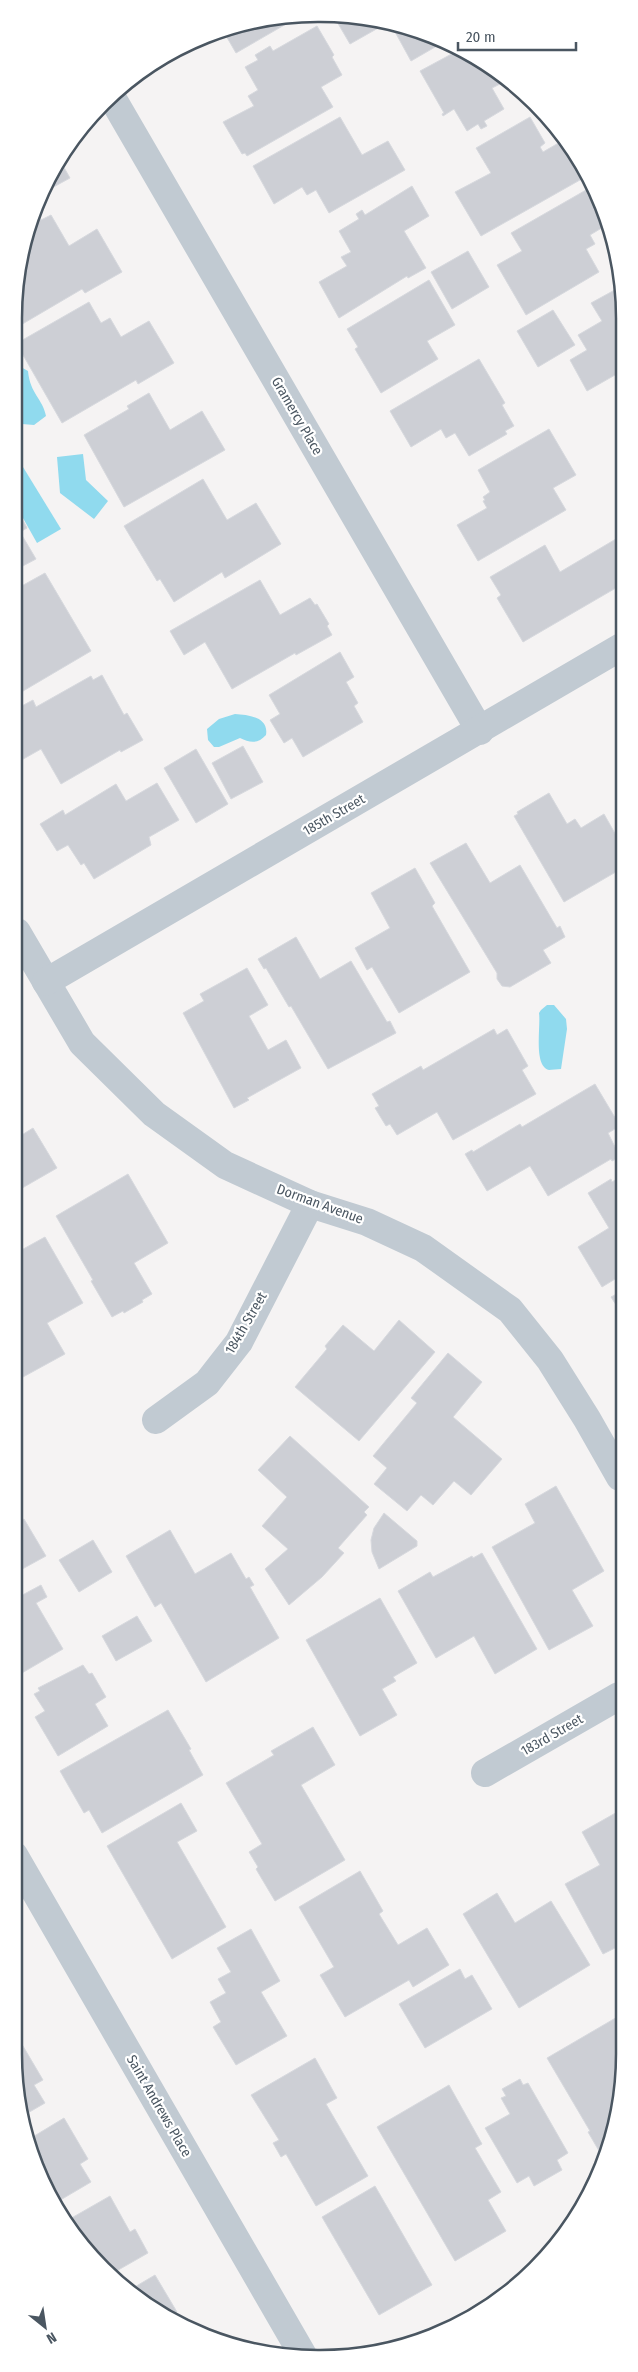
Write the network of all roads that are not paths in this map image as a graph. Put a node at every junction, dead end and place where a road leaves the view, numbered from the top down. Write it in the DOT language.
graph roads {
  1 [pos="115,103"];
  2 [pos="616,650"];
  3 [pos="480,731"];
  4 [pos="22,941"];
  5 [pos="46,982"];
  6 [pos="310,1204"];
  7 [pos="156,1420"];
  8 [pos="616,1470"];
  9 [pos="616,1698"];
  10 [pos="485,1773"];
  11 [pos="22,1869"];
  12 [pos="299,2349"];
  1 -- 3 [label="street, Gramercy Place"];
  2 -- 3 [label="street, 185th Street"];
  3 -- 5 [label="street, 185th Street"];
  4 -- 5 [label="street, Dorman Avenue"];
  5 -- 6 [label="street, Dorman Avenue"];
  6 -- 7 [label="street, 184th Street"];
  6 -- 8 [label="street, Dorman Avenue"];
  9 -- 10 [label="street, 183rd Street"];
  11 -- 12 [label="street, Saint Andrews Place"];
}
